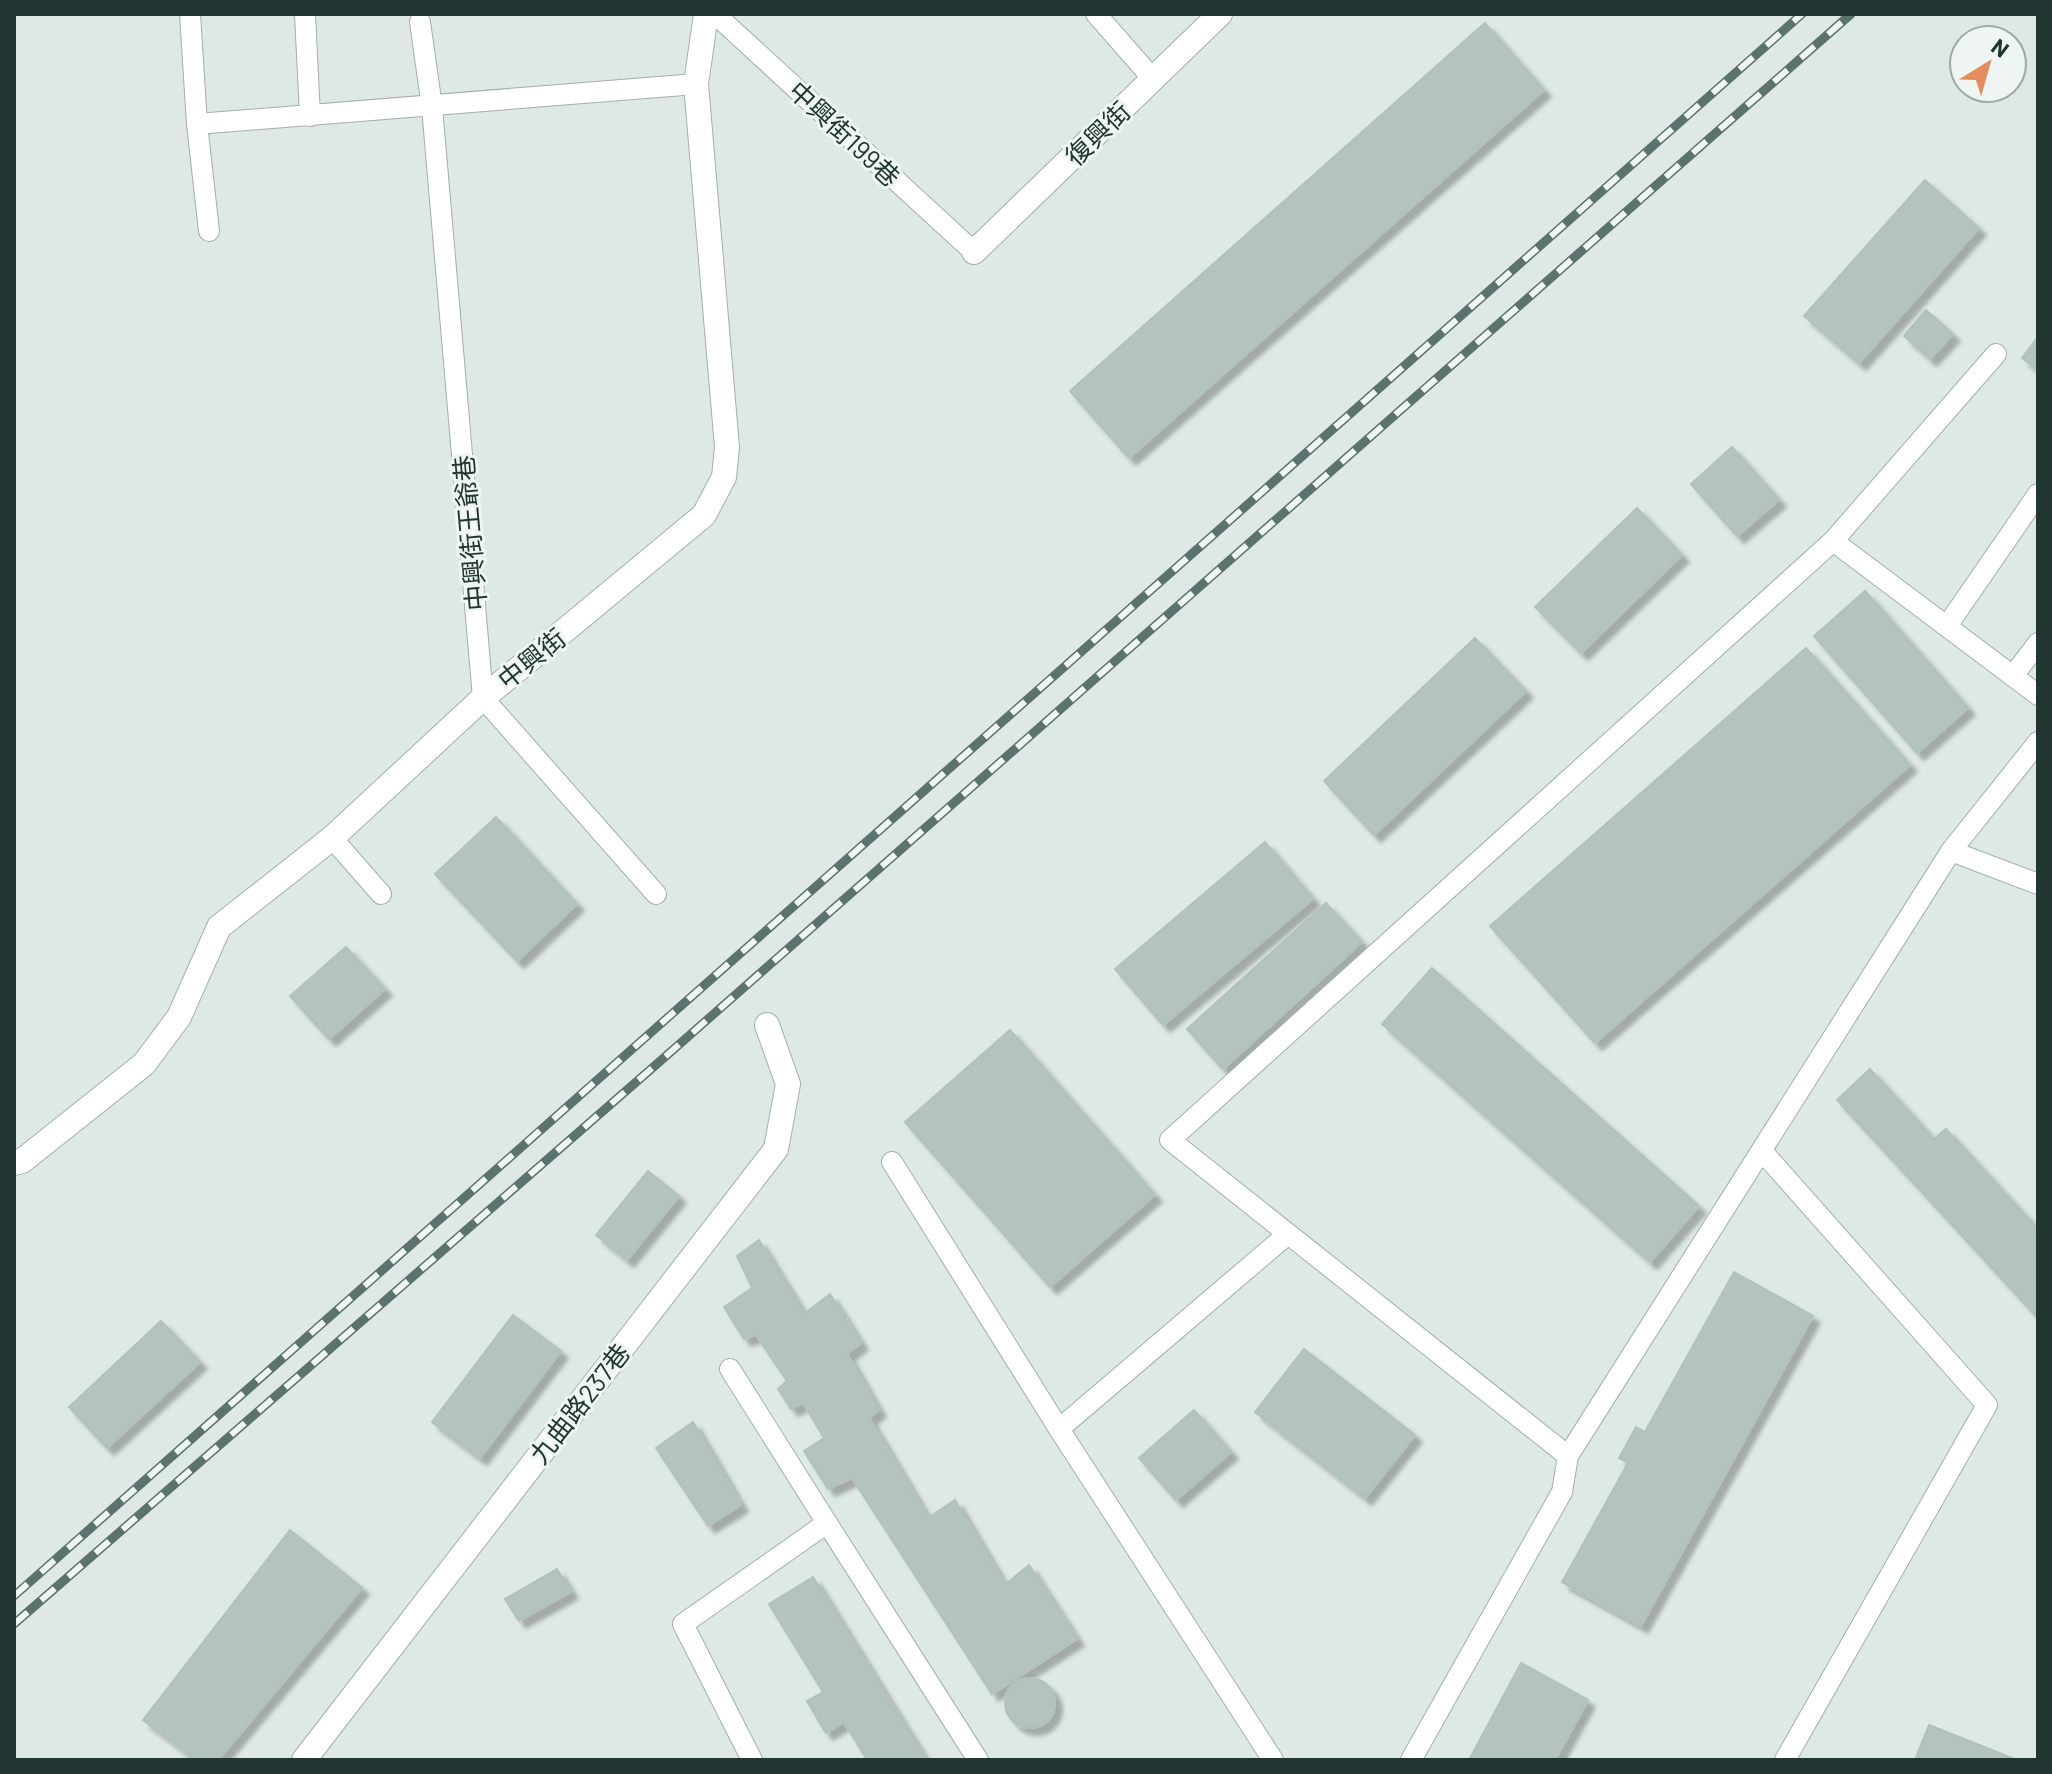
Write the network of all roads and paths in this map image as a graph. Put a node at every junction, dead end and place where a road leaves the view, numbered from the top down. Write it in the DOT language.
graph roads {
  1 [pos="190,14"];
  2 [pos="305,14"];
  3 [pos="706,14"];
  4 [pos="715,14"];
  5 [pos="1096,14"];
  6 [pos="1220,14"];
  7 [pos="420,22"];
  8 [pos="1153,79"];
  9 [pos="696,84"];
  10 [pos="432,107"];
  11 [pos="310,116"];
  12 [pos="197,124"];
  13 [pos="209,231"];
  14 [pos="974,252"];
  15 [pos="1996,354"];
  16 [pos="2038,494"];
  17 [pos="1833,541"];
  18 [pos="1947,626"];
  19 [pos="2038,643"];
  20 [pos="2013,676"];
  21 [pos="2038,695"];
  22 [pos="483,698"];
  23 [pos="2038,742"];
  24 [pos="332,838"];
  25 [pos="1951,851"];
  26 [pos="2038,884"];
  27 [pos="381,894"];
  28 [pos="656,894"];
  29 [pos="767,1025"];
  30 [pos="1762,1151"];
  31 [pos="892,1162"];
  32 [pos="14,1163"];
  33 [pos="1288,1234"];
  34 [pos="730,1369"];
  35 [pos="1059,1429"];
  36 [pos="1568,1456"];
  37 [pos="827,1523"];
  38 [pos="304,1760"];
  39 [pos="752,1760"];
  40 [pos="978,1760"];
  41 [pos="1273,1760"];
  42 [pos="1411,1760"];
  43 [pos="1785,1760"];
  1 -- 12 [label="lane"];
  2 -- 11 [label="lane"];
  3 -- 9 [label="street, 中興街"];
  4 -- 14 [label="lane, 中興街199巷"];
  5 -- 8 [label="lane"];
  6 -- 8 [label="street, 復興街"];
  7 -- 10 [label="lane, 中興街王爺巷"];
  8 -- 14 [label="street, 復興街"];
  9 -- 10 [label="lane"];
  9 -- 22 [label="street, 中興街"];
  10 -- 11 [label="lane"];
  10 -- 22 [label="lane, 中興街王爺巷"];
  11 -- 12 [label="lane"];
  12 -- 13 [label="lane"];
  15 -- 17 [label="lane"];
  16 -- 18 [label="lane"];
  17 -- 18 [label="lane"];
  17 -- 33 [label="lane"];
  18 -- 20 [label="lane"];
  19 -- 20 [label="lane"];
  20 -- 21 [label="lane"];
  22 -- 24 [label="street, 中興街"];
  22 -- 28 [label="lane"];
  23 -- 25 [label="lane"];
  24 -- 27 [label="lane"];
  24 -- 32 [label="street, 中興街"];
  25 -- 26 [label="lane"];
  25 -- 30 [label="lane"];
  29 -- 38 [label="street, 九曲路237巷"];
  30 -- 36 [label="lane"];
  30 -- 43 [label="lane"];
  31 -- 35 [label="lane"];
  33 -- 35 [label="lane"];
  33 -- 36 [label="lane"];
  34 -- 37 [label="lane"];
  35 -- 41 [label="lane"];
  36 -- 42 [label="lane"];
  37 -- 39 [label="lane"];
  37 -- 40 [label="lane"];
}
